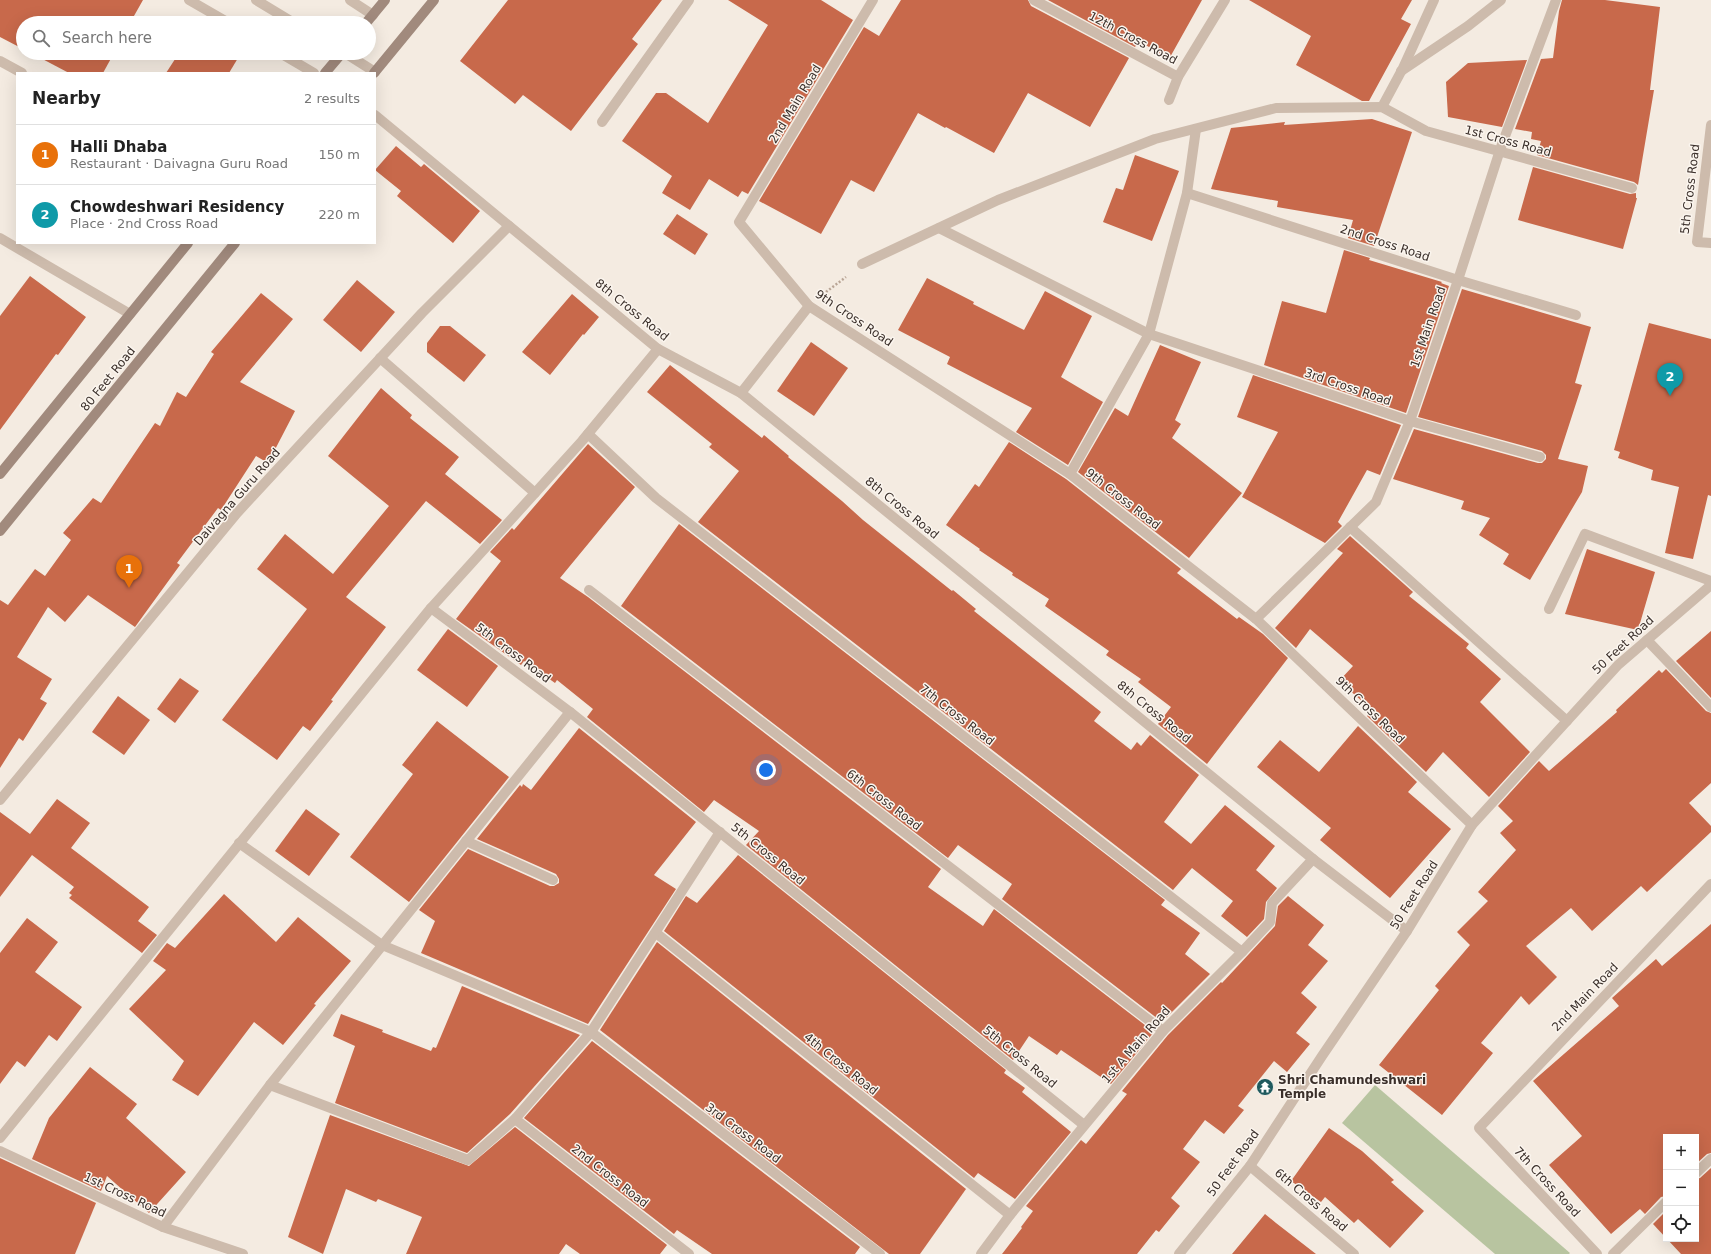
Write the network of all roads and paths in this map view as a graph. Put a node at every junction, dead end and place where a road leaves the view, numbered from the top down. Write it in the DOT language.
graph roads {
  1 [pos="189,0"];
  2 [pos="256,0"];
  3 [pos="350,0"];
  4 [pos="385,0"];
  5 [pos="434,0"];
  6 [pos="689,0"];
  7 [pos="873,0"];
  8 [pos="1034,0"];
  9 [pos="1225,0"];
  10 [pos="1434,0"];
  11 [pos="1501,0"];
  12 [pos="1556,0"];
  13 [pos="373,15"];
  14 [pos="216,16"];
  15 [pos="282,16"];
  16 [pos="292,60"];
  17 [pos="336,60"];
  18 [pos="356,60"];
  19 [pos="0,61"];
  20 [pos="1401,71"];
  21 [pos="20,72"];
  22 [pos="312,72"];
  23 [pos="326,72"];
  24 [pos="375,72"];
  25 [pos="1178,76"];
  26 [pos="1169,100"];
  27 [pos="1382,107"];
  28 [pos="376,116"];
  29 [pos="602,122"];
  30 [pos="1711,125"];
  31 [pos="1196,129"];
  32 [pos="1500,152"];
  33 [pos="1632,188"];
  34 [pos="1187,193"];
  35 [pos="739,222"];
  36 [pos="509,226"];
  37 [pos="939,228"];
  38 [pos="0,238"];
  39 [pos="1711,242"];
  40 [pos="187,244"];
  41 [pos="234,244"];
  42 [pos="862,264"];
  43 [pos="1458,280"];
  44 [pos="809,306"];
  45 [pos="130,314"];
  46 [pos="1576,315"];
  47 [pos="1149,334"];
  48 [pos="658,349"];
  49 [pos="380,358"];
  50 [pos="741,393"];
  51 [pos="1410,421"];
  52 [pos="588,434"];
  53 [pos="1540,457"];
  54 [pos="0,474"];
  55 [pos="1070,474"];
  56 [pos="535,493"];
  57 [pos="1350,527"];
  58 [pos="0,531"];
  59 [pos="1711,582"];
  60 [pos="1711,585"];
  61 [pos="589,590"];
  62 [pos="431,608"];
  63 [pos="1549,609"];
  64 [pos="1256,619"];
  65 [pos="1647,640"];
  66 [pos="1711,707"];
  67 [pos="570,712"];
  68 [pos="1567,721"];
  69 [pos="0,800"];
  70 [pos="1472,825"];
  71 [pos="720,832"];
  72 [pos="466,841"];
  73 [pos="239,843"];
  74 [pos="1313,859"];
  75 [pos="553,880"];
  76 [pos="1711,884"];
  77 [pos="1407,931"];
  78 [pos="656,934"];
  79 [pos="382,945"];
  80 [pos="1242,952"];
  81 [pos="591,1032"];
  82 [pos="1163,1032"];
  83 [pos="270,1085"];
  84 [pos="515,1119"];
  85 [pos="1084,1125"];
  86 [pos="1479,1128"];
  87 [pos="0,1138"];
  88 [pos="0,1151"];
  89 [pos="1711,1159"];
  90 [pos="1250,1166"];
  91 [pos="1699,1170"];
  92 [pos="1663,1205"];
  93 [pos="1010,1215"];
  94 [pos="163,1226"];
  95 [pos="243,1254"];
  96 [pos="689,1254"];
  97 [pos="880,1254"];
  98 [pos="981,1254"];
  99 [pos="1179,1254"];
  100 [pos="1354,1254"];
  101 [pos="1597,1254"];
  102 [pos="1613,1254"];
  1 -- 14 [label="street"];
  2 -- 15 [label="street"];
  3 -- 13 [label="street"];
  4 -- 13 [label="main road"];
  5 -- 24 [label="main road"];
  6 -- 29 [label="street"];
  7 -- 35 [label="street, 2nd Main Road"];
  8 -- 25 [label="street, 12th Cross Road"];
  9 -- 25 [label="street"];
  10 -- 20 [label="street"];
  11 -- 20 [label="street"];
  12 -- 32 [label="street, 1st Main Road"];
  16 -- 22 [label="street"];
  17 -- 23 [label="main road"];
  18 -- 24 [label="street"];
  19 -- 21 [label="street"];
  20 -- 27 [label="street"];
  25 -- 26 [label="street"];
  27 -- 31 [label="street"];
  27 -- 32 [label="street, 1st Cross Road"];
  28 -- 36 [label="street, 8th Cross Road"];
  30 -- 39 [label="street, 5th Cross Road"];
  31 -- 34 [label="street"];
  31 -- 37 [label="street"];
  32 -- 33 [label="street, 1st Cross Road"];
  32 -- 43 [label="street, 1st Main Road"];
  34 -- 43 [label="street, 2nd Cross Road"];
  34 -- 47 [label="street"];
  35 -- 44 [label="street, 9th Cross Road"];
  36 -- 48 [label="street, 8th Cross Road"];
  36 -- 49 [label="street, Daivagna Guru Road"];
  37 -- 42 [label="street"];
  37 -- 47 [label="street, 3rd Cross Road"];
  38 -- 45 [label="street"];
  40 -- 45 [label="main road, 80 Feet Road"];
  41 -- 58 [label="main road, 80 Feet Road"];
  42 -- 44 [label="path"];
  43 -- 46 [label="street, 2nd Cross Road"];
  43 -- 51 [label="street, 1st Main Road"];
  44 -- 50 [label="street"];
  44 -- 55 [label="street, 9th Cross Road"];
  45 -- 54 [label="main road, 80 Feet Road"];
  47 -- 51 [label="street, 3rd Cross Road"];
  47 -- 55 [label="street"];
  48 -- 50 [label="street, 8th Cross Road"];
  48 -- 52 [label="street"];
  49 -- 56 [label="street"];
  49 -- 69 [label="street, Daivagna Guru Road"];
  50 -- 74 [label="street, 8th Cross Road"];
  51 -- 53 [label="street, 3rd Cross Road"];
  51 -- 57 [label="street, 1st Main Road"];
  52 -- 56 [label="street"];
  52 -- 80 [label="street, 7th Cross Road"];
  55 -- 64 [label="street, 9th Cross Road"];
  56 -- 62 [label="street"];
  57 -- 64 [label="street, 1st Main Road"];
  57 -- 68 [label="street"];
  59 -- 63 [label="street"];
  60 -- 65 [label="street, 50 Feet Road"];
  61 -- 82 [label="street, 6th Cross Road"];
  62 -- 67 [label="street, 5th Cross Road"];
  62 -- 73 [label="street"];
  64 -- 70 [label="street, 9th Cross Road"];
  65 -- 66 [label="street"];
  65 -- 68 [label="street, 50 Feet Road"];
  67 -- 71 [label="street, 5th Cross Road"];
  67 -- 72 [label="street"];
  68 -- 70 [label="street, 50 Feet Road"];
  70 -- 77 [label="street, 50 Feet Road"];
  71 -- 78 [label="street"];
  71 -- 85 [label="street, 5th Cross Road"];
  72 -- 75 [label="street"];
  72 -- 79 [label="street"];
  73 -- 79 [label="street, 3rd Cross Road"];
  73 -- 87 [label="street"];
  74 -- 77 [label="street, 8th Cross Road"];
  74 -- 80 [label="street, 1st A Main Road"];
  76 -- 86 [label="street, 2nd Main Road"];
  77 -- 90 [label="street, 50 Feet Road"];
  78 -- 81 [label="street"];
  78 -- 93 [label="street, 4th Cross Road"];
  79 -- 81 [label="street, 3rd Cross Road"];
  79 -- 83 [label="street"];
  80 -- 82 [label="street, 1st A Main Road"];
  81 -- 84 [label="street"];
  81 -- 97 [label="street, 3rd Cross Road"];
  82 -- 85 [label="street, 1st A Main Road"];
  83 -- 84 [label="street"];
  83 -- 94 [label="street"];
  84 -- 96 [label="street, 2nd Cross Road"];
  85 -- 93 [label="street, 1st A Main Road"];
  86 -- 101 [label="street, 7th Cross Road"];
  88 -- 94 [label="street, 1st Cross Road"];
  89 -- 91 [label="street"];
  90 -- 99 [label="street, 50 Feet Road"];
  90 -- 100 [label="street, 6th Cross Road"];
  92 -- 102 [label="street"];
  93 -- 98 [label="street, 1st A Main Road"];
  94 -- 95 [label="street, 1st Cross Road"];
}
